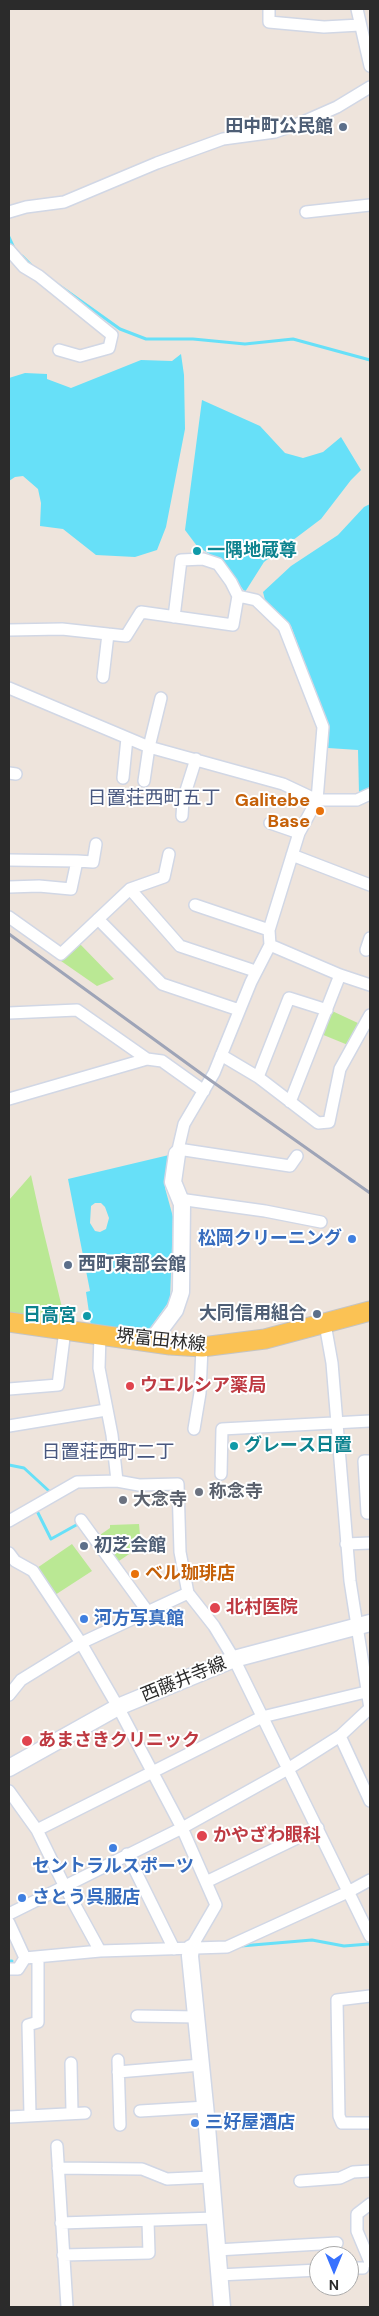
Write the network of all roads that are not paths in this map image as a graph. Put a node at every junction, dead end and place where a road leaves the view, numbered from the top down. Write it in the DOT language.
graph roads {
  1 [pos="269,9"];
  2 [pos="356,9"];
  3 [pos="360,25"];
  4 [pos="370,66"];
  5 [pos="370,87"];
  6 [pos="370,204"];
  7 [pos="9,212"];
  8 [pos="306,212"];
  9 [pos="9,250"];
  10 [pos="59,350"];
  11 [pos="238,596"];
  12 [pos="174,617"];
  13 [pos="9,630"];
  14 [pos="108,634"];
  15 [pos="103,677"];
  16 [pos="9,688"];
  17 [pos="161,698"];
  18 [pos="127,738"];
  19 [pos="149,746"];
  20 [pos="196,759"];
  21 [pos="123,778"];
  22 [pos="144,781"];
  23 [pos="370,794"];
  24 [pos="317,800"];
  25 [pos="182,816"];
  26 [pos="270,823"];
  27 [pos="299,833"];
  28 [pos="96,844"];
  29 [pos="169,854"];
  30 [pos="292,856"];
  31 [pos="9,860"];
  32 [pos="77,862"];
  33 [pos="370,885"];
  34 [pos="9,887"];
  35 [pos="130,889"];
  36 [pos="195,905"];
  37 [pos="9,918"];
  38 [pos="98,919"];
  39 [pos="269,930"];
  40 [pos="370,938"];
  41 [pos="270,945"];
  42 [pos="366,950"];
  43 [pos="255,971"];
  44 [pos="340,975"];
  45 [pos="370,985"];
  46 [pos="239,1010"];
  47 [pos="327,1010"];
  48 [pos="9,1013"];
  49 [pos="370,1015"];
  50 [pos="221,1055"];
  51 [pos="147,1059"];
  52 [pos="258,1077"];
  53 [pos="204,1091"];
  54 [pos="9,1099"];
  55 [pos="290,1102"];
  56 [pos="177,1151"];
  57 [pos="297,1156"];
  58 [pos="179,1199"];
  59 [pos="321,1222"];
  60 [pos="370,1311"];
  61 [pos="9,1322"];
  62 [pos="325,1324"];
  63 [pos="65,1330"];
  64 [pos="100,1335"];
  65 [pos="150,1342"];
  66 [pos="202,1347"];
  67 [pos="9,1388"];
  68 [pos="106,1410"];
  69 [pos="370,1421"];
  70 [pos="336,1423"];
  71 [pos="9,1426"];
  72 [pos="194,1429"];
  73 [pos="370,1461"];
  74 [pos="221,1474"];
  75 [pos="117,1482"];
  76 [pos="370,1513"];
  77 [pos="81,1520"];
  78 [pos="9,1521"];
  79 [pos="370,1543"];
  80 [pos="346,1544"];
  81 [pos="9,1553"];
  82 [pos="188,1593"];
  83 [pos="148,1612"];
  84 [pos="363,1625"];
  85 [pos="81,1643"];
  86 [pos="234,1659"];
  87 [pos="9,1677"];
  88 [pos="21,1680"];
  89 [pos="369,1691"];
  90 [pos="9,1694"];
  91 [pos="118,1707"];
  92 [pos="370,1709"];
  93 [pos="262,1717"];
  94 [pos="340,1736"];
  95 [pos="9,1768"];
  96 [pos="288,1769"];
  97 [pos="152,1770"];
  98 [pos="9,1790"];
  99 [pos="370,1801"];
  100 [pos="182,1828"];
  101 [pos="318,1828"];
  102 [pos="37,1830"];
  103 [pos="127,1854"];
  104 [pos="370,1880"];
  105 [pos="206,1882"];
  106 [pos="65,1887"];
  107 [pos="348,1892"];
  108 [pos="9,1914"];
  109 [pos="9,1923"];
  110 [pos="370,1936"];
  111 [pos="191,1948"];
  112 [pos="174,1949"];
  113 [pos="100,1951"];
  114 [pos="38,1957"];
  115 [pos="25,1958"];
  116 [pos="9,1970"];
  117 [pos="370,1996"];
  118 [pos="137,2016"];
  119 [pos="196,2017"];
  120 [pos="70,2063"];
  121 [pos="201,2065"];
  122 [pos="206,2106"];
  123 [pos="72,2112"];
  124 [pos="140,2112"];
  125 [pos="84,2113"];
  126 [pos="30,2115"];
  127 [pos="9,2117"];
  128 [pos="370,2123"];
  129 [pos="120,2125"];
  130 [pos="57,2146"];
  131 [pos="58,2168"];
  132 [pos="370,2171"];
  133 [pos="212,2177"];
  134 [pos="300,2181"];
  135 [pos="370,2204"];
  136 [pos="215,2218"];
  137 [pos="148,2221"];
  138 [pos="61,2223"];
  139 [pos="338,2243"];
  140 [pos="218,2250"];
  141 [pos="64,2255"];
  142 [pos="366,2265"];
  143 [pos="309,2270"];
  144 [pos="219,2275"];
  145 [pos="67,2307"];
  146 [pos="222,2307"];
  1 -- 3 [label="street"];
  2 -- 3 [label="street"];
  3 -- 4 [label="street"];
  5 -- 7 [label="street"];
  6 -- 8 [label="street"];
  9 -- 10 [label="street"];
  11 -- 12 [label="street"];
  11 -- 12 [label="street"];
  11 -- 24 [label="street"];
  12 -- 14 [label="street"];
  13 -- 14 [label="street"];
  14 -- 15 [label="street"];
  16 -- 18 [label="street"];
  17 -- 19 [label="street"];
  18 -- 19 [label="street"];
  18 -- 21 [label="street"];
  19 -- 20 [label="street"];
  19 -- 22 [label="street"];
  20 -- 24 [label="street"];
  20 -- 25 [label="street"];
  23 -- 24 [label="street"];
  24 -- 27 [label="street"];
  26 -- 27 [label="street"];
  27 -- 30 [label="street"];
  28 -- 32 [label="street"];
  29 -- 35 [label="street"];
  30 -- 33 [label="street"];
  30 -- 39 [label="street"];
  31 -- 32 [label="street"];
  32 -- 34 [label="street"];
  35 -- 38 [label="street"];
  35 -- 43 [label="street"];
  36 -- 39 [label="street"];
  37 -- 38 [label="street"];
  38 -- 46 [label="street"];
  39 -- 41 [label="street"];
  40 -- 42 [label="street"];
  41 -- 43 [label="street"];
  41 -- 44 [label="street"];
  43 -- 46 [label="street"];
  44 -- 45 [label="street"];
  44 -- 47 [label="street"];
  46 -- 50 [label="street"];
  47 -- 52 [label="street"];
  47 -- 55 [label="street"];
  48 -- 51 [label="street"];
  49 -- 55 [label="street"];
  50 -- 52 [label="street"];
  50 -- 53 [label="street"];
  51 -- 53 [label="street"];
  51 -- 54 [label="street"];
  52 -- 55 [label="street"];
  53 -- 56 [label="street"];
  56 -- 57 [label="street"];
  56 -- 58 [label="street"];
  58 -- 59 [label="street"];
  58 -- 65 [label="street"];
  60 -- 62 [label="main road, 堺富田林線"];
  61 -- 63 [label="main road, 堺富田林線"];
  62 -- 66 [label="main road, 堺富田林線"];
  62 -- 70 [label="street"];
  63 -- 64 [label="main road, 堺富田林線"];
  63 -- 67 [label="street"];
  64 -- 65 [label="main road, 堺富田林線"];
  64 -- 68 [label="street"];
  65 -- 66 [label="main road, 堺富田林線"];
  66 -- 72 [label="street"];
  68 -- 71 [label="street"];
  68 -- 75 [label="street"];
  69 -- 70 [label="street"];
  70 -- 74 [label="street"];
  70 -- 80 [label="street"];
  73 -- 76 [label="street"];
  75 -- 78 [label="street"];
  75 -- 82 [label="street"];
  77 -- 83 [label="street"];
  79 -- 80 [label="street"];
  80 -- 84 [label="street"];
  81 -- 85 [label="street"];
  82 -- 83 [label="street"];
  82 -- 86 [label="street"];
  83 -- 85 [label="street"];
  84 -- 86 [label="street, 西藤井寺線"];
  84 -- 89 [label="street"];
  85 -- 88 [label="street"];
  85 -- 91 [label="street"];
  86 -- 91 [label="street, 西藤井寺線"];
  86 -- 93 [label="street"];
  87 -- 88 [label="street"];
  88 -- 90 [label="street"];
  89 -- 92 [label="street"];
  89 -- 93 [label="street"];
  91 -- 95 [label="street, 西藤井寺線"];
  91 -- 97 [label="street"];
  92 -- 94 [label="street"];
  93 -- 96 [label="street"];
  93 -- 97 [label="street"];
  94 -- 96 [label="street"];
  94 -- 99 [label="street"];
  96 -- 100 [label="street"];
  96 -- 101 [label="street"];
  97 -- 100 [label="street"];
  97 -- 102 [label="street"];
  98 -- 102 [label="street"];
  100 -- 103 [label="street"];
  100 -- 105 [label="street"];
  101 -- 105 [label="street"];
  101 -- 107 [label="street"];
  102 -- 106 [label="street"];
  103 -- 106 [label="street"];
  103 -- 112 [label="street"];
  104 -- 107 [label="street"];
  105 -- 111 [label="street"];
  106 -- 108 [label="street"];
  106 -- 113 [label="street"];
  107 -- 110 [label="street"];
  107 -- 111 [label="street"];
  109 -- 115 [label="street"];
  111 -- 112 [label="street"];
  111 -- 119 [label="street"];
  112 -- 113 [label="street"];
  113 -- 114 [label="street"];
  114 -- 115 [label="street"];
  114 -- 126 [label="street"];
  115 -- 116 [label="street"];
  117 -- 128 [label="street"];
  118 -- 119 [label="street"];
  119 -- 121 [label="street"];
  120 -- 123 [label="street"];
  121 -- 122 [label="street"];
  121 -- 129 [label="street"];
  122 -- 124 [label="street"];
  122 -- 133 [label="street"];
  123 -- 125 [label="street"];
  123 -- 126 [label="street"];
  126 -- 127 [label="street"];
  130 -- 131 [label="street"];
  131 -- 133 [label="street"];
  131 -- 138 [label="street"];
  132 -- 134 [label="street"];
  133 -- 136 [label="street"];
  135 -- 142 [label="street"];
  136 -- 137 [label="street"];
  136 -- 140 [label="street"];
  137 -- 138 [label="street"];
  137 -- 141 [label="street"];
  138 -- 141 [label="street"];
  139 -- 140 [label="street"];
  140 -- 144 [label="street"];
  141 -- 145 [label="street"];
  143 -- 144 [label="street"];
  144 -- 146 [label="street"];
}
